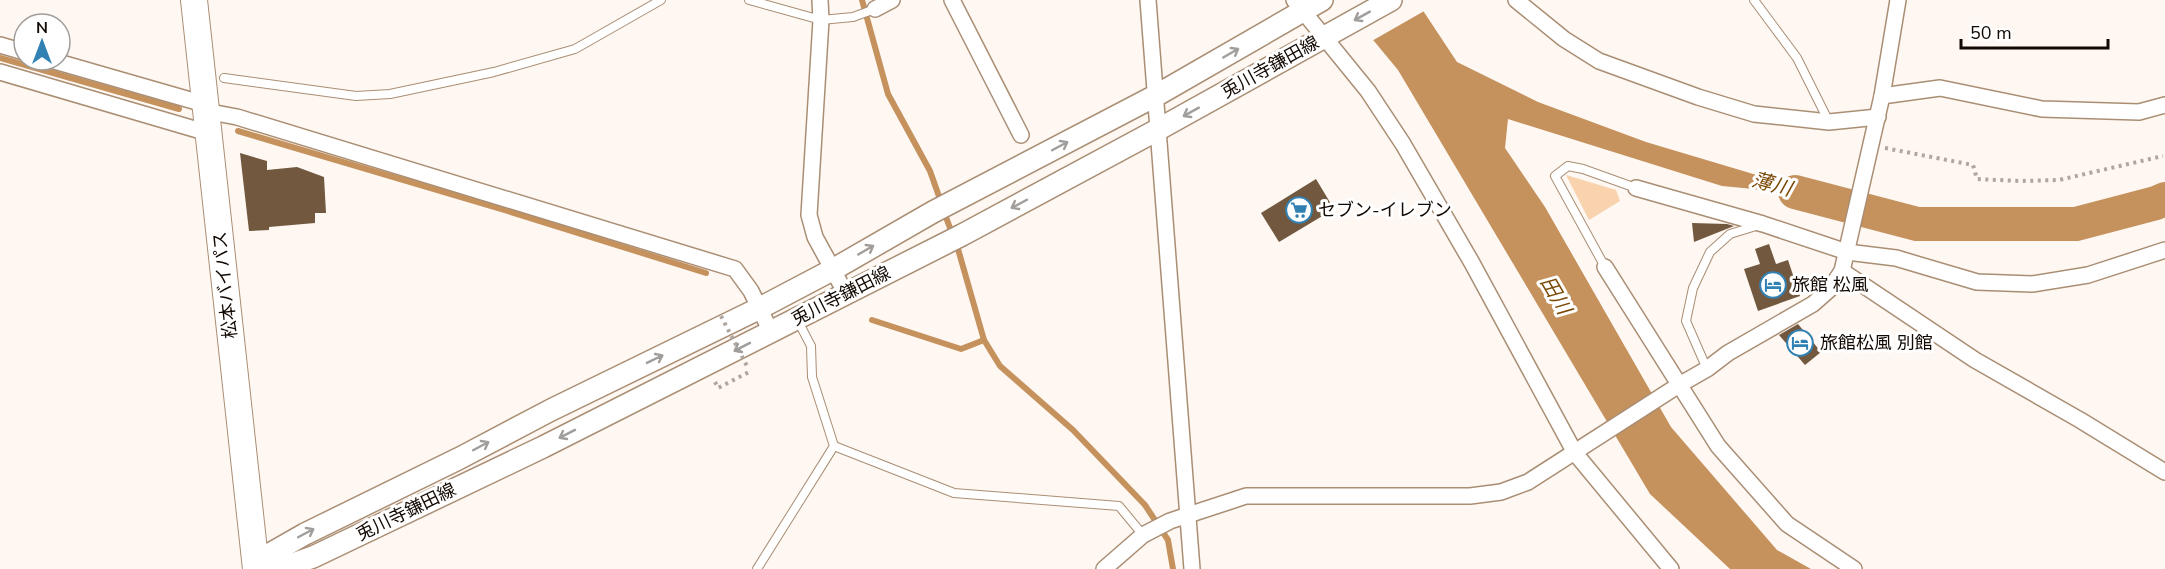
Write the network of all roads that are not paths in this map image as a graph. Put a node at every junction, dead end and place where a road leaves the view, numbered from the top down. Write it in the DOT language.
graph roads {
  1 [pos="195,0"];
  2 [pos="661,0"];
  3 [pos="749,0"];
  4 [pos="820,0"];
  5 [pos="892,0"];
  6 [pos="952,0"];
  7 [pos="1148,0"];
  8 [pos="1390,0"];
  9 [pos="1516,0"];
  10 [pos="1754,0"];
  11 [pos="1898,0"];
  12 [pos="1308,4"];
  13 [pos="875,9"];
  14 [pos="821,20"];
  15 [pos="1330,34"];
  16 [pos="72,68"];
  17 [pos="0,72"];
  18 [pos="224,78"];
  19 [pos="1156,95"];
  20 [pos="1882,96"];
  21 [pos="2165,105"];
  22 [pos="206,116"];
  23 [pos="1878,117"];
  24 [pos="1830,122"];
  25 [pos="1159,129"];
  26 [pos="1021,135"];
  27 [pos="1636,188"];
  28 [pos="1763,224"];
  29 [pos="1848,246"];
  30 [pos="2165,250"];
  31 [pos="1605,267"];
  32 [pos="834,268"];
  33 [pos="1842,272"];
  34 [pos="846,294"];
  35 [pos="760,308"];
  36 [pos="797,319"];
  37 [pos="771,332"];
  38 [pos="1707,369"];
  39 [pos="1675,388"];
  40 [pos="834,446"];
  41 [pos="1581,450"];
  42 [pos="2165,472"];
  43 [pos="1188,514"];
  44 [pos="1147,533"];
  45 [pos="264,567"];
  46 [pos="757,569"];
  47 [pos="1104,569"];
  48 [pos="1192,569"];
  49 [pos="1671,569"];
  50 [pos="1854,569"];
  1 -- 22 [label="highway, 松本バイパス"];
  2 -- 18 [label="lane"];
  3 -- 14 [label="lane"];
  4 -- 14 [label="street"];
  5 -- 13 [label="street"];
  6 -- 26 [label="street"];
  7 -- 19 [label="street"];
  8 -- 15 [label="main road, 兎川寺鎌田線, one-way"];
  9 -- 24 [label="street"];
  10 -- 24 [label="lane"];
  11 -- 20 [label="street"];
  12 -- 15 [label="street"];
  19 -- 12 [label="main road, 兎川寺鎌田線, one-way"];
  13 -- 14 [label="lane"];
  14 -- 32 [label="street"];
  15 -- 25 [label="main road, 兎川寺鎌田線, one-way"];
  15 -- 41 [label="street"];
  16 -- 22 [label="street"];
  17 -- 22 [label="street"];
  19 -- 25 [label="street"];
  32 -- 19 [label="main road, 兎川寺鎌田線, one-way"];
  20 -- 21 [label="street"];
  20 -- 23 [label="street"];
  22 -- 35 [label="street"];
  22 -- 45 [label="highway, 松本バイパス"];
  23 -- 24 [label="street"];
  23 -- 29 [label="street"];
  25 -- 34 [label="main road, 兎川寺鎌田線, one-way"];
  25 -- 43 [label="street"];
  27 -- 28 [label="street"];
  27 -- 31 [label="lane"];
  28 -- 29 [label="street"];
  28 -- 38 [label="lane"];
  29 -- 30 [label="street"];
  29 -- 33 [label="street"];
  31 -- 39 [label="street"];
  32 -- 34 [label="street"];
  32 -- 35 [label="main road, 兎川寺鎌田線"];
  33 -- 38 [label="street"];
  33 -- 42 [label="street"];
  34 -- 36 [label="main road, 兎川寺鎌田線"];
  35 -- 37 [label="street"];
  45 -- 35 [label="main road, 兎川寺鎌田線, one-way"];
  36 -- 37 [label="main road, 兎川寺鎌田線"];
  36 -- 40 [label="lane"];
  37 -- 45 [label="main road, 兎川寺鎌田線, one-way"];
  38 -- 39 [label="street"];
  39 -- 41 [label="street"];
  39 -- 50 [label="street"];
  40 -- 44 [label="lane"];
  40 -- 46 [label="lane"];
  41 -- 43 [label="street"];
  41 -- 49 [label="street"];
  43 -- 44 [label="street"];
  43 -- 48 [label="street"];
  44 -- 47 [label="street"];
}
